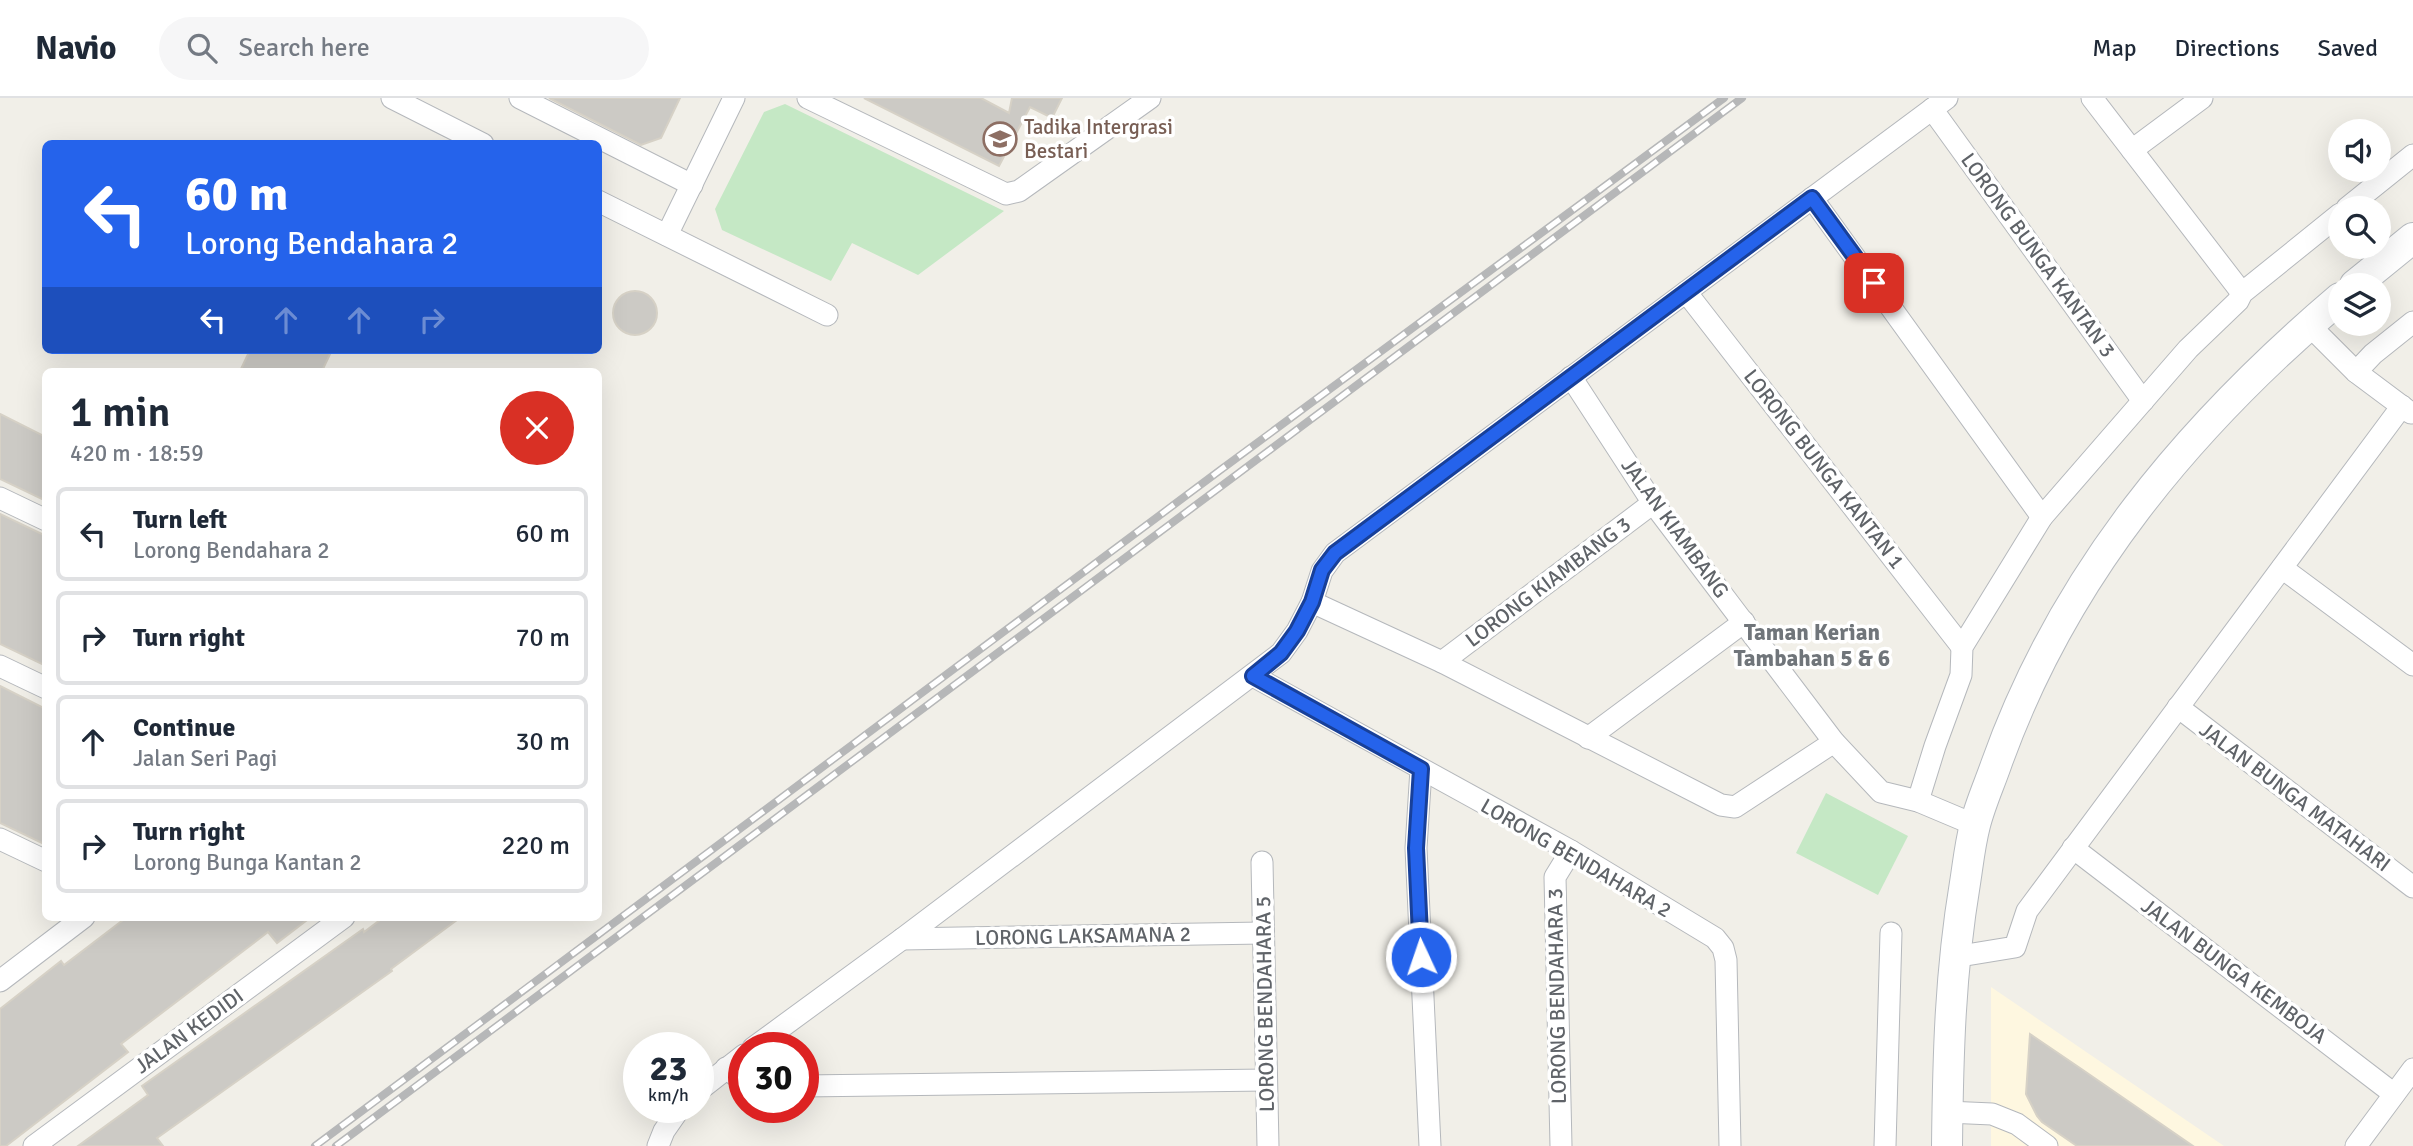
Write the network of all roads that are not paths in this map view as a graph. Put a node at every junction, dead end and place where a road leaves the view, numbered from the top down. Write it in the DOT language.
graph roads {
  1 [pos="392,98"];
  2 [pos="520,98"];
  3 [pos="734,98"];
  4 [pos="808,98"];
  5 [pos="1150,98"];
  6 [pos="2092,98"];
  7 [pos="2203,98"];
  8 [pos="1940,103"];
  9 [pos="475,140"];
  10 [pos="2132,149"];
  11 [pos="2413,155"];
  12 [pos="692,185"];
  13 [pos="2362,196"];
  14 [pos="1812,198"];
  15 [pos="602,203"];
  16 [pos="2328,224"];
  17 [pos="667,235"];
  18 [pos="2413,238"];
  19 [pos="2370,273"];
  20 [pos="1686,292"];
  21 [pos="2242,293"];
  22 [pos="2328,308"];
  23 [pos="827,315"];
  24 [pos="2413,322"];
  25 [pos="2309,324"];
  26 [pos="2356,372"];
  27 [pos="1571,377"];
  28 [pos="2143,401"];
  29 [pos="2408,410"];
  30 [pos="0,498"];
  31 [pos="1653,503"];
  32 [pos="2042,517"];
  33 [pos="42,518"];
  34 [pos="2282,568"];
  35 [pos="1312,602"];
  36 [pos="1744,622"];
  37 [pos="1962,647"];
  38 [pos="1442,662"];
  39 [pos="2413,665"];
  40 [pos="0,666"];
  41 [pos="1253,676"];
  42 [pos="42,686"];
  43 [pos="2178,708"];
  44 [pos="1588,738"];
  45 [pos="1834,742"];
  46 [pos="1421,769"];
  47 [pos="1918,801"];
  48 [pos="1975,825"];
  49 [pos="0,839"];
  50 [pos="2073,848"];
  51 [pos="1571,851"];
  52 [pos="42,859"];
  53 [pos="1262,862"];
  54 [pos="2413,887"];
  55 [pos="79,921"];
  56 [pos="339,921"];
  57 [pos="1263,933"];
  58 [pos="1891,933"];
  59 [pos="902,939"];
  60 [pos="1954,957"];
  61 [pos="0,981"];
  62 [pos="775,1032"];
  63 [pos="726,1068"];
  64 [pos="2413,1069"];
  65 [pos="714,1078"];
  66 [pos="1266,1080"];
  67 [pos="819,1086"];
  68 [pos="2394,1094"];
  69 [pos="1947,1112"];
  70 [pos="670,1123"];
  71 [pos="2017,1124"];
  72 [pos="34,1146"];
  73 [pos="658,1146"];
  74 [pos="1268,1146"];
  75 [pos="1430,1146"];
  76 [pos="1561,1146"];
  77 [pos="1730,1146"];
  78 [pos="1885,1146"];
  79 [pos="1947,1146"];
  80 [pos="2016,1146"];
  81 [pos="2047,1146"];
  82 [pos="2356,1146"];
  1 -- 9 [label="street"];
  2 -- 12 [label="street"];
  3 -- 12 [label="street"];
  4 -- 5 [label="street"];
  6 -- 10 [label="street"];
  7 -- 10 [label="street"];
  8 -- 14 [label="street"];
  8 -- 28 [label="street, LORONG BUNGA KANTAN 3"];
  10 -- 21 [label="street"];
  11 -- 13 [label="street"];
  12 -- 17 [label="street"];
  14 -- 20 [label="street"];
  14 -- 32 [label="street"];
  15 -- 17 [label="street"];
  16 -- 21 [label="street"];
  17 -- 23 [label="street"];
  18 -- 19 [label="street"];
  20 -- 27 [label="street"];
  20 -- 37 [label="street, LORONG BUNGA KANTAN 1"];
  21 -- 28 [label="street"];
  22 -- 25 [label="street"];
  24 -- 26 [label="street"];
  25 -- 26 [label="street"];
  25 -- 48 [label="street"];
  26 -- 29 [label="street"];
  27 -- 31 [label="street, JALAN KIAMBANG"];
  27 -- 35 [label="street"];
  28 -- 32 [label="street"];
  29 -- 34 [label="street"];
  30 -- 33 [label="street"];
  31 -- 36 [label="street, JALAN KIAMBANG"];
  31 -- 38 [label="street, LORONG KIAMBANG 3"];
  32 -- 37 [label="street"];
  34 -- 39 [label="street"];
  34 -- 43 [label="street"];
  35 -- 38 [label="street"];
  35 -- 41 [label="street"];
  36 -- 44 [label="street"];
  36 -- 45 [label="street, JALAN KIAMBANG"];
  37 -- 47 [label="street"];
  38 -- 44 [label="street"];
  40 -- 42 [label="street"];
  41 -- 46 [label="street, LORONG BENDAHARA 2"];
  41 -- 59 [label="street"];
  43 -- 50 [label="street"];
  43 -- 54 [label="street, JALAN BUNGA MATAHARI"];
  44 -- 45 [label="street"];
  45 -- 47 [label="street, JALAN KIAMBANG"];
  46 -- 51 [label="street, LORONG BENDAHARA 2"];
  46 -- 75 [label="street"];
  47 -- 48 [label="street, JALAN KIAMBANG"];
  48 -- 60 [label="street"];
  49 -- 52 [label="street"];
  50 -- 60 [label="street"];
  50 -- 68 [label="street, JALAN BUNGA KEMBOJA"];
  51 -- 76 [label="street, LORONG BENDAHARA 3"];
  51 -- 77 [label="street, LORONG BENDAHARA 2"];
  53 -- 57 [label="street, LORONG BENDAHARA 5"];
  55 -- 61 [label="street"];
  56 -- 72 [label="street, JALAN KEDIDI"];
  57 -- 59 [label="street, LORONG LAKSAMANA 2"];
  57 -- 66 [label="street, LORONG BENDAHARA 5"];
  58 -- 78 [label="street"];
  59 -- 62 [label="street"];
  60 -- 69 [label="street"];
  63 -- 65 [label="street"];
  64 -- 68 [label="street"];
  66 -- 67 [label="street"];
  66 -- 74 [label="street, LORONG BENDAHARA 5"];
  68 -- 82 [label="street"];
  69 -- 71 [label="street"];
  69 -- 79 [label="street"];
  70 -- 73 [label="street"];
  71 -- 80 [label="street"];
  71 -- 81 [label="street"];
}
